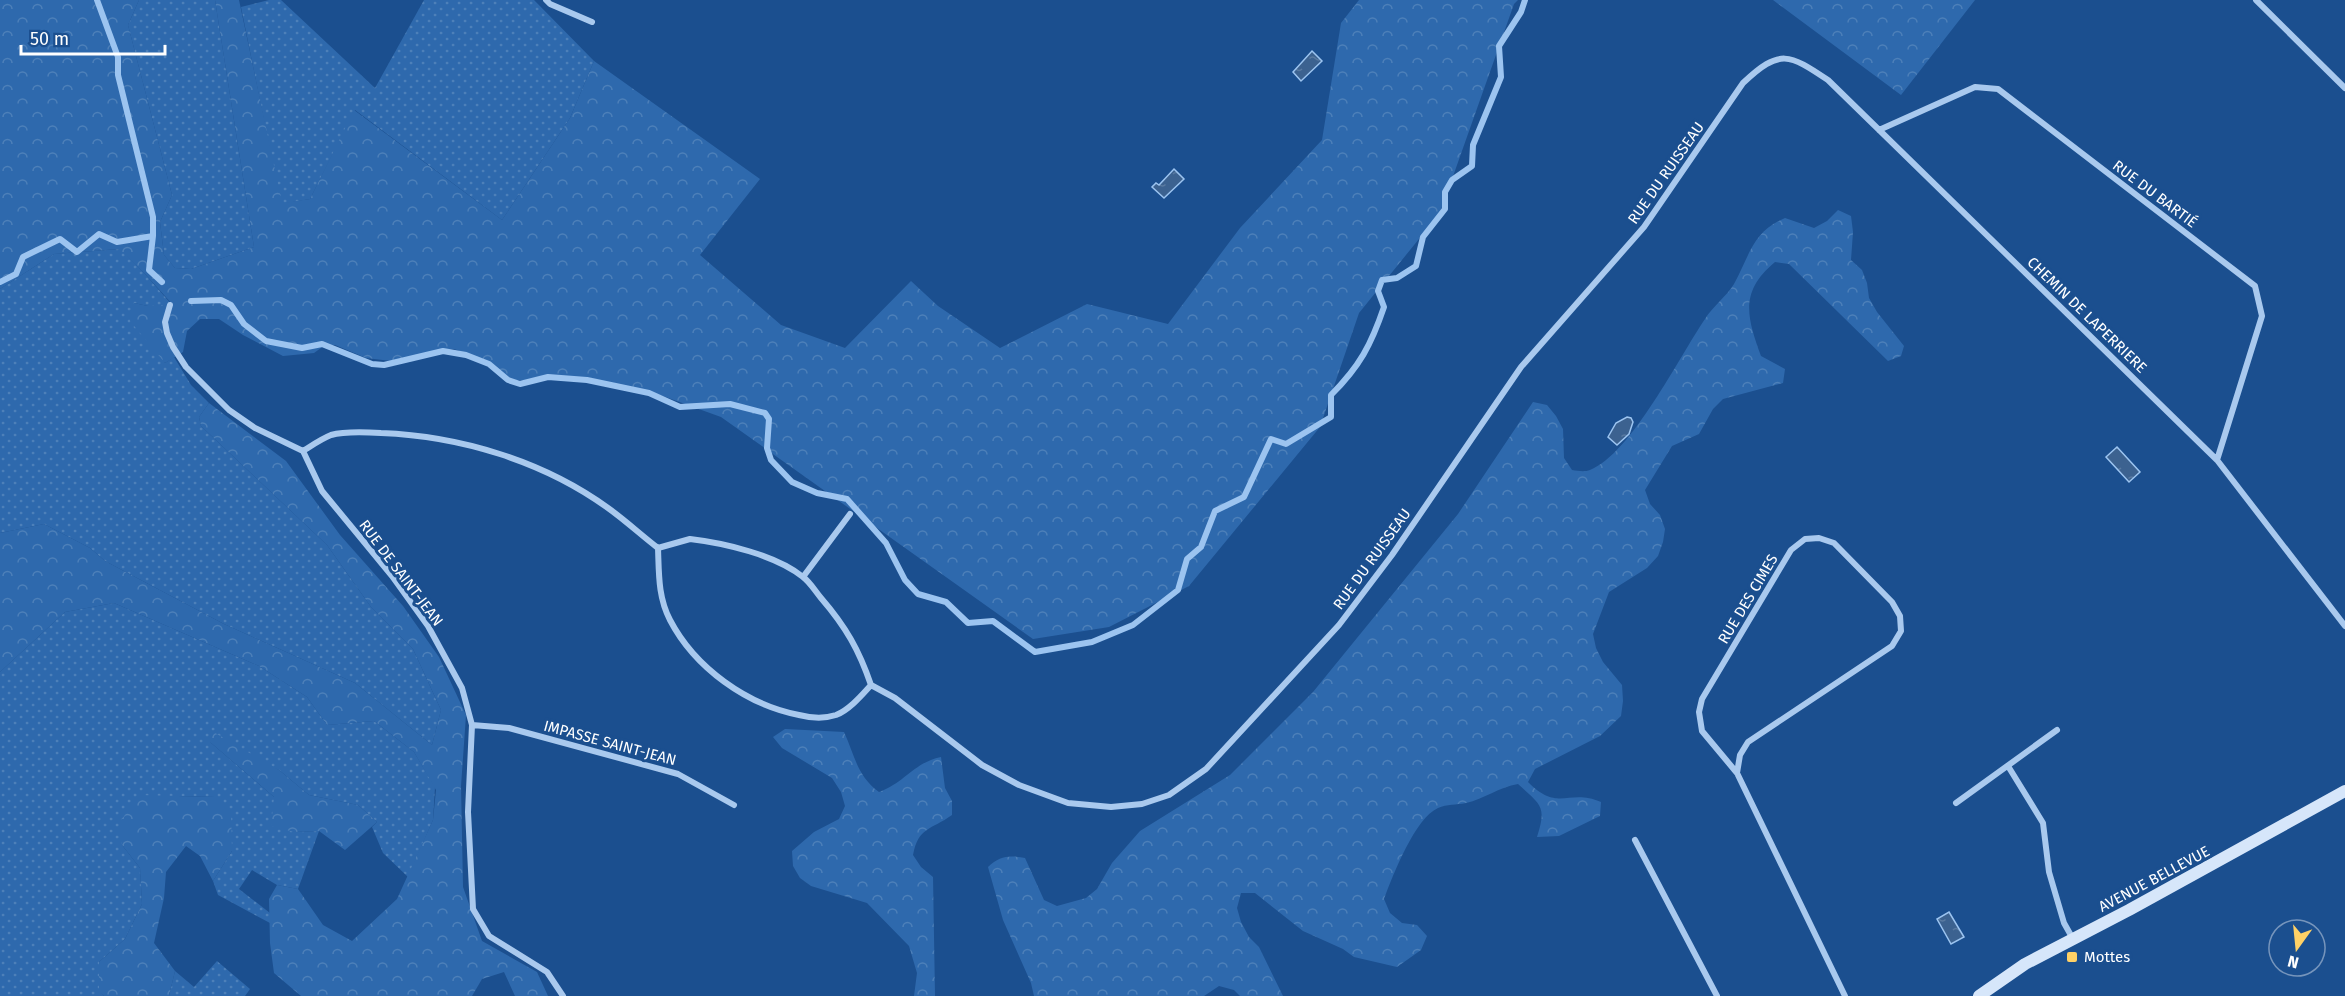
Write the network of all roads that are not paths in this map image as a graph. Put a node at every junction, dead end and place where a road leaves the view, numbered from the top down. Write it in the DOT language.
graph roads {
  1 [pos="546,0"];
  2 [pos="2256,0"];
  3 [pos="592,22"];
  4 [pos="1780,58"];
  5 [pos="2345,88"];
  6 [pos="1879,130"];
  7 [pos="170,305"];
  8 [pos="303,451"];
  9 [pos="2217,460"];
  10 [pos="850,514"];
  11 [pos="658,548"];
  12 [pos="803,577"];
  13 [pos="2345,612"];
  14 [pos="2339,617"];
  15 [pos="2345,626"];
  16 [pos="871,685"];
  17 [pos="472,725"];
  18 [pos="2057,730"];
  19 [pos="2008,766"];
  20 [pos="1737,773"];
  21 [pos="2345,791"];
  22 [pos="1956,803"];
  23 [pos="734,805"];
  24 [pos="1635,840"];
  25 [pos="2073,940"];
  26 [pos="563,996"];
  27 [pos="1717,996"];
  28 [pos="1845,996"];
  29 [pos="1978,996"];
  1 -- 3 [label="street"];
  2 -- 5 [label="street"];
  4 -- 6 [label="street, CHEMIN DE LAPERRIERE"];
  4 -- 16 [label="street, RUE DU RUISSEAU"];
  6 -- 9 [label="street, CHEMIN DE LAPERRIERE"];
  6 -- 9 [label="street, RUE DU BARTIÉ"];
  7 -- 8 [label="street"];
  8 -- 11 [label="street"];
  8 -- 17 [label="street, RUE DE SAINT-JEAN"];
  9 -- 14 [label="street, CHEMIN DE LAPERRIERE"];
  10 -- 12 [label="street"];
  11 -- 12 [label="street"];
  11 -- 16 [label="street"];
  12 -- 16 [label="street"];
  13 -- 14 [label="street"];
  14 -- 15 [label="street, CHEMIN DE LAPERRIERE"];
  17 -- 23 [label="street, IMPASSE SAINT-JEAN"];
  17 -- 26 [label="street, RUE DE SAINT-JEAN"];
  18 -- 19 [label="street"];
  19 -- 22 [label="street"];
  19 -- 25 [label="street"];
  20 -- 20 [label="street, RUE DES CIMES"];
  20 -- 28 [label="street, RUE DES CIMES"];
  21 -- 25 [label="main road, AVENUE BELLEVUE"];
  24 -- 27 [label="street"];
  25 -- 29 [label="main road, AVENUE BELLEVUE"];
}
